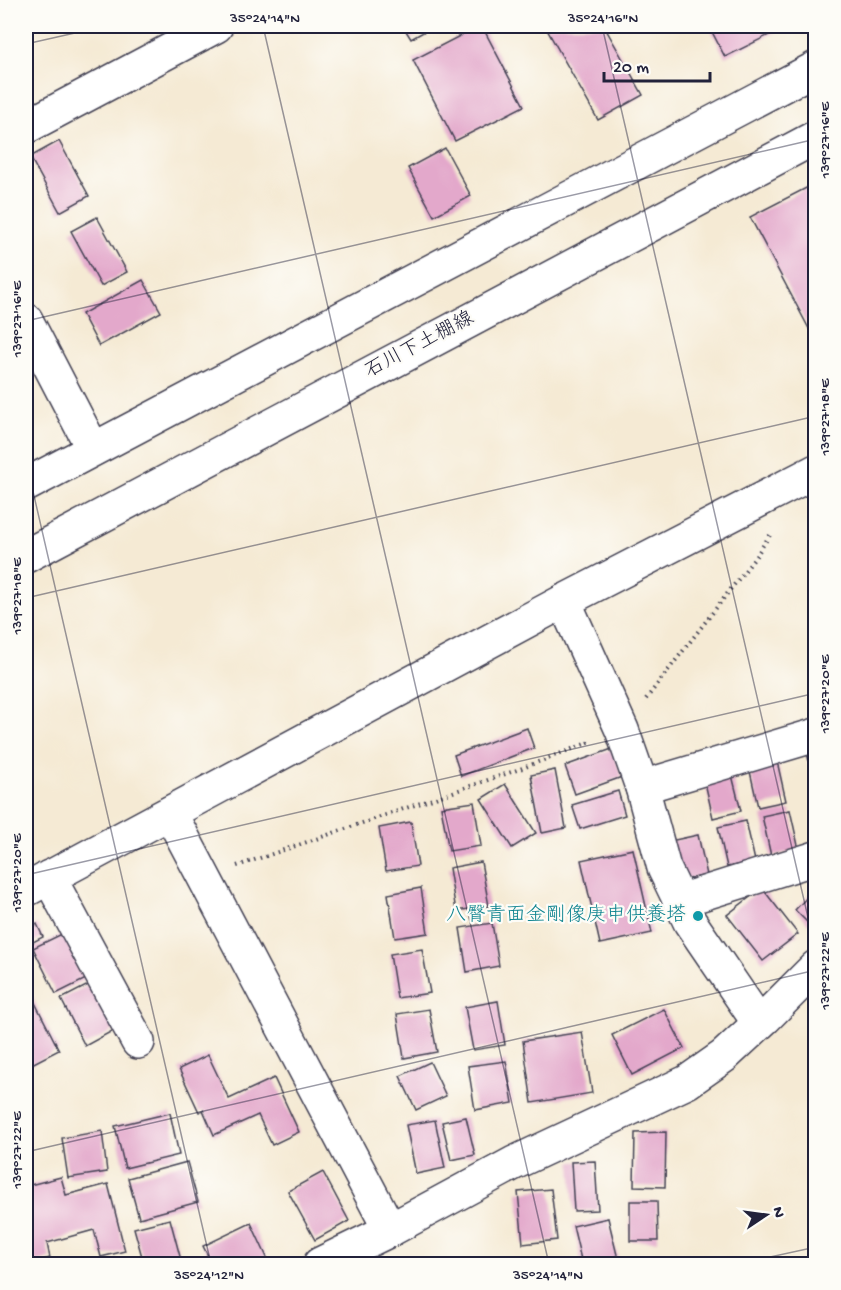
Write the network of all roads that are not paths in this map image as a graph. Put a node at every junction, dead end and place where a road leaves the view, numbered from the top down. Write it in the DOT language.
graph roads {
  1 [pos="216,26"];
  2 [pos="816,68"];
  3 [pos="26,128"];
  4 [pos="816,137"];
  5 [pos="26,320"];
  6 [pos="93,449"];
  7 [pos="816,471"];
  8 [pos="26,484"];
  9 [pos="26,556"];
  10 [pos="564,601"];
  11 [pos="816,735"];
  12 [pos="642,787"];
  13 [pos="170,813"];
  14 [pos="816,858"];
  15 [pos="38,883"];
  16 [pos="679,901"];
  17 [pos="816,967"];
  18 [pos="759,1023"];
  19 [pos="138,1042"];
  20 [pos="390,1230"];
  21 [pos="320,1264"];
  1 -- 3 [label="street"];
  2 -- 6 [label="street"];
  4 -- 9 [label="street, 石川下土棚線"];
  5 -- 6 [label="street"];
  6 -- 8 [label="street"];
  7 -- 10 [label="street"];
  10 -- 12 [label="street"];
  10 -- 13 [label="street"];
  11 -- 12 [label="street"];
  12 -- 16 [label="street"];
  13 -- 15 [label="street"];
  13 -- 20 [label="street"];
  14 -- 16 [label="street"];
  15 -- 19 [label="street"];
  16 -- 18 [label="street"];
  17 -- 18 [label="street"];
  18 -- 20 [label="street"];
  20 -- 21 [label="street"];
}
